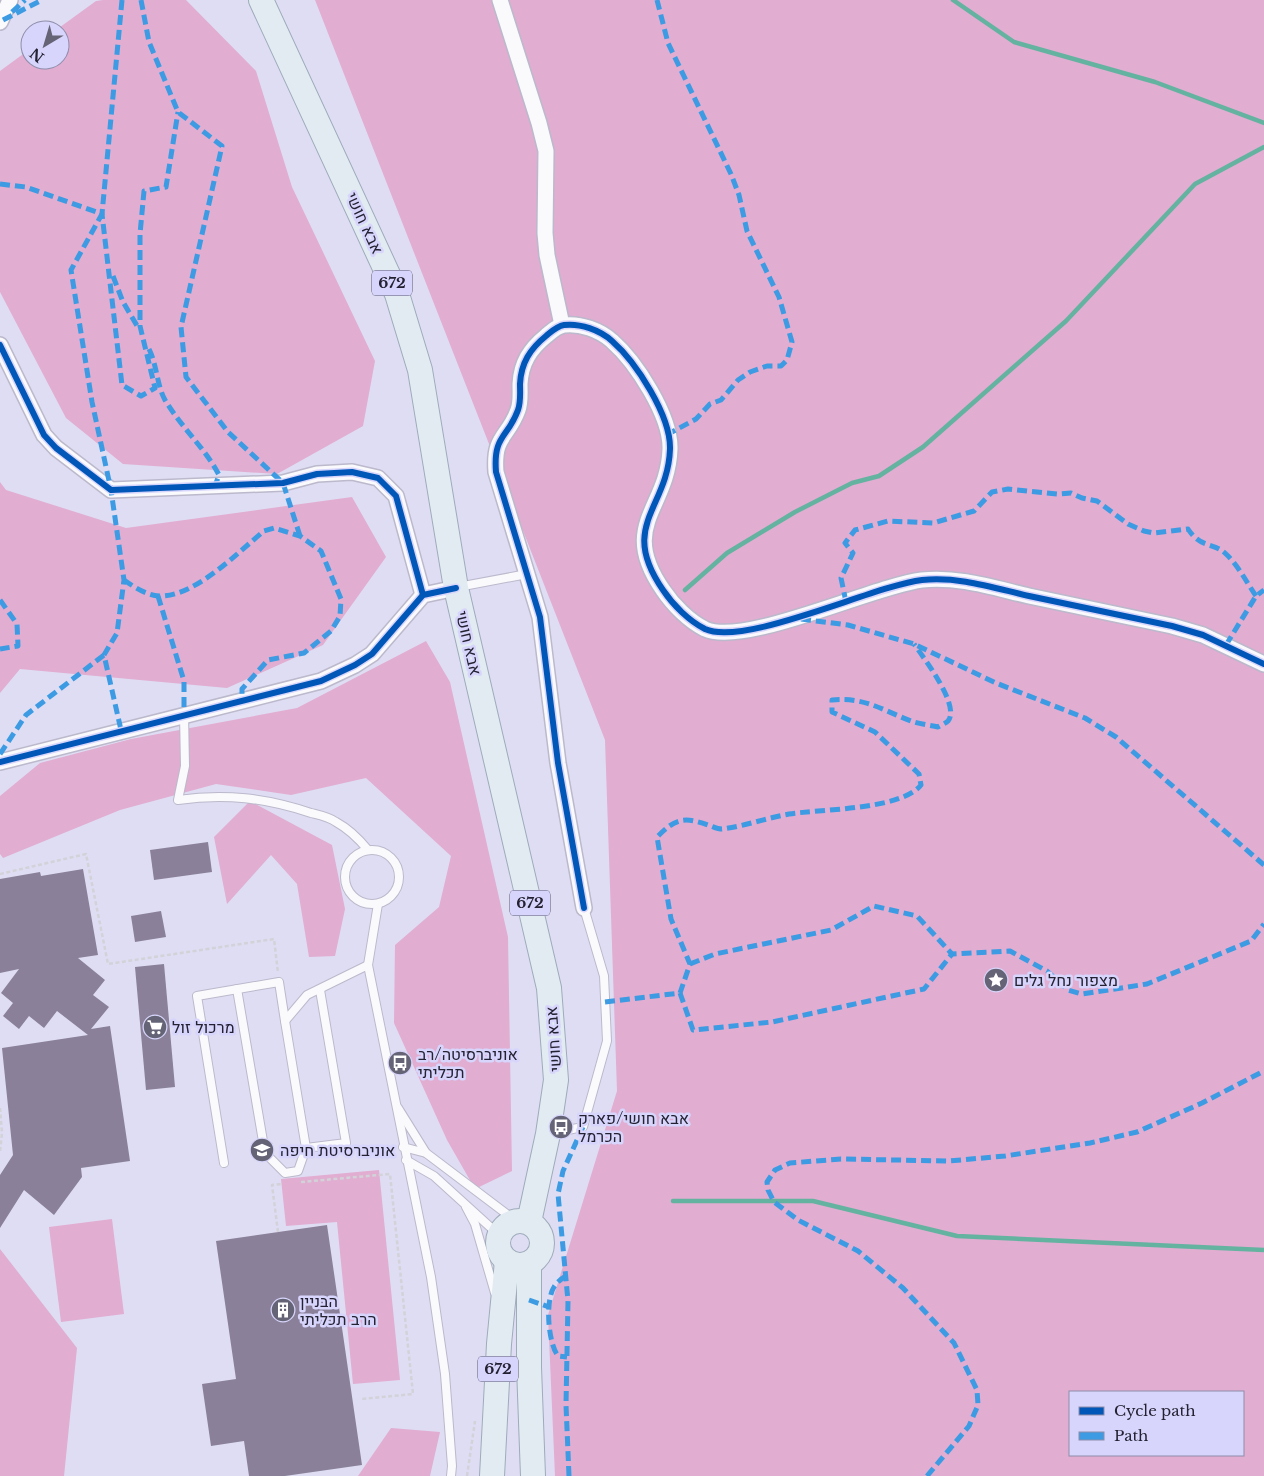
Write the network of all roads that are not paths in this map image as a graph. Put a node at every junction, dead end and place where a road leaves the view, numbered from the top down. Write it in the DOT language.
graph roads {
  1 [pos="10,0"];
  2 [pos="261,0"];
  3 [pos="500,0"];
  4 [pos="0,22"];
  5 [pos="562,325"];
  6 [pos="0,345"];
  7 [pos="527,574"];
  8 [pos="456,588"];
  9 [pos="423,596"];
  10 [pos="1264,664"];
  11 [pos="184,714"];
  12 [pos="0,762"];
  13 [pos="368,850"];
  14 [pos="378,904"];
  15 [pos="584,908"];
  16 [pos="368,965"];
  17 [pos="237,989"];
  18 [pos="320,990"];
  19 [pos="285,1021"];
  20 [pos="395,1103"];
  21 [pos="548,1134"];
  22 [pos="403,1147"];
  23 [pos="306,1148"];
  24 [pos="426,1153"];
  25 [pos="406,1160"];
  26 [pos="224,1163"];
  27 [pos="462,1201"];
  28 [pos="515,1226"];
  29 [pos="518,1263"];
  30 [pos="503,1312"];
  31 [pos="451,1476"];
  32 [pos="492,1476"];
  33 [pos="533,1476"];
  1 -- 4 [label="street"];
  2 -- 8 [label="main road, אבא חושי / 672"];
  3 -- 5 [label="street"];
  5 -- 7 [label="street"];
  5 -- 10 [label="street"];
  6 -- 9 [label="street"];
  7 -- 8 [label="lane"];
  7 -- 15 [label="street"];
  8 -- 9 [label="street"];
  8 -- 21 [label="main road, אבא חושי / 672"];
  9 -- 11 [label="street"];
  11 -- 12 [label="street"];
  11 -- 13 [label="lane"];
  13 -- 14 [label="lane"];
  13 -- 14 [label="lane"];
  14 -- 16 [label="lane"];
  15 -- 21 [label="lane"];
  16 -- 18 [label="lane"];
  16 -- 20 [label="lane"];
  17 -- 19 [label="lane"];
  17 -- 23 [label="lane"];
  17 -- 26 [label="lane"];
  18 -- 19 [label="lane"];
  18 -- 23 [label="lane"];
  19 -- 23 [label="lane"];
  20 -- 22 [label="lane"];
  20 -- 24 [label="lane"];
  21 -- 28 [label="main road, אבא חושי / 672"];
  22 -- 24 [label="lane"];
  22 -- 25 [label="lane"];
  24 -- 28 [label="lane"];
  25 -- 27 [label="lane"];
  25 -- 31 [label="lane"];
  27 -- 28 [label="lane"];
  27 -- 30 [label="lane"];
  28 -- 29 [label="main road, אבא חושי / 672"];
  28 -- 29 [label="main road"];
  29 -- 30 [label="main road, אבא חושי / 672"];
  29 -- 33 [label="main road, אבא חושי / 672"];
  30 -- 32 [label="main road, אבא חושי / 672"];
}
